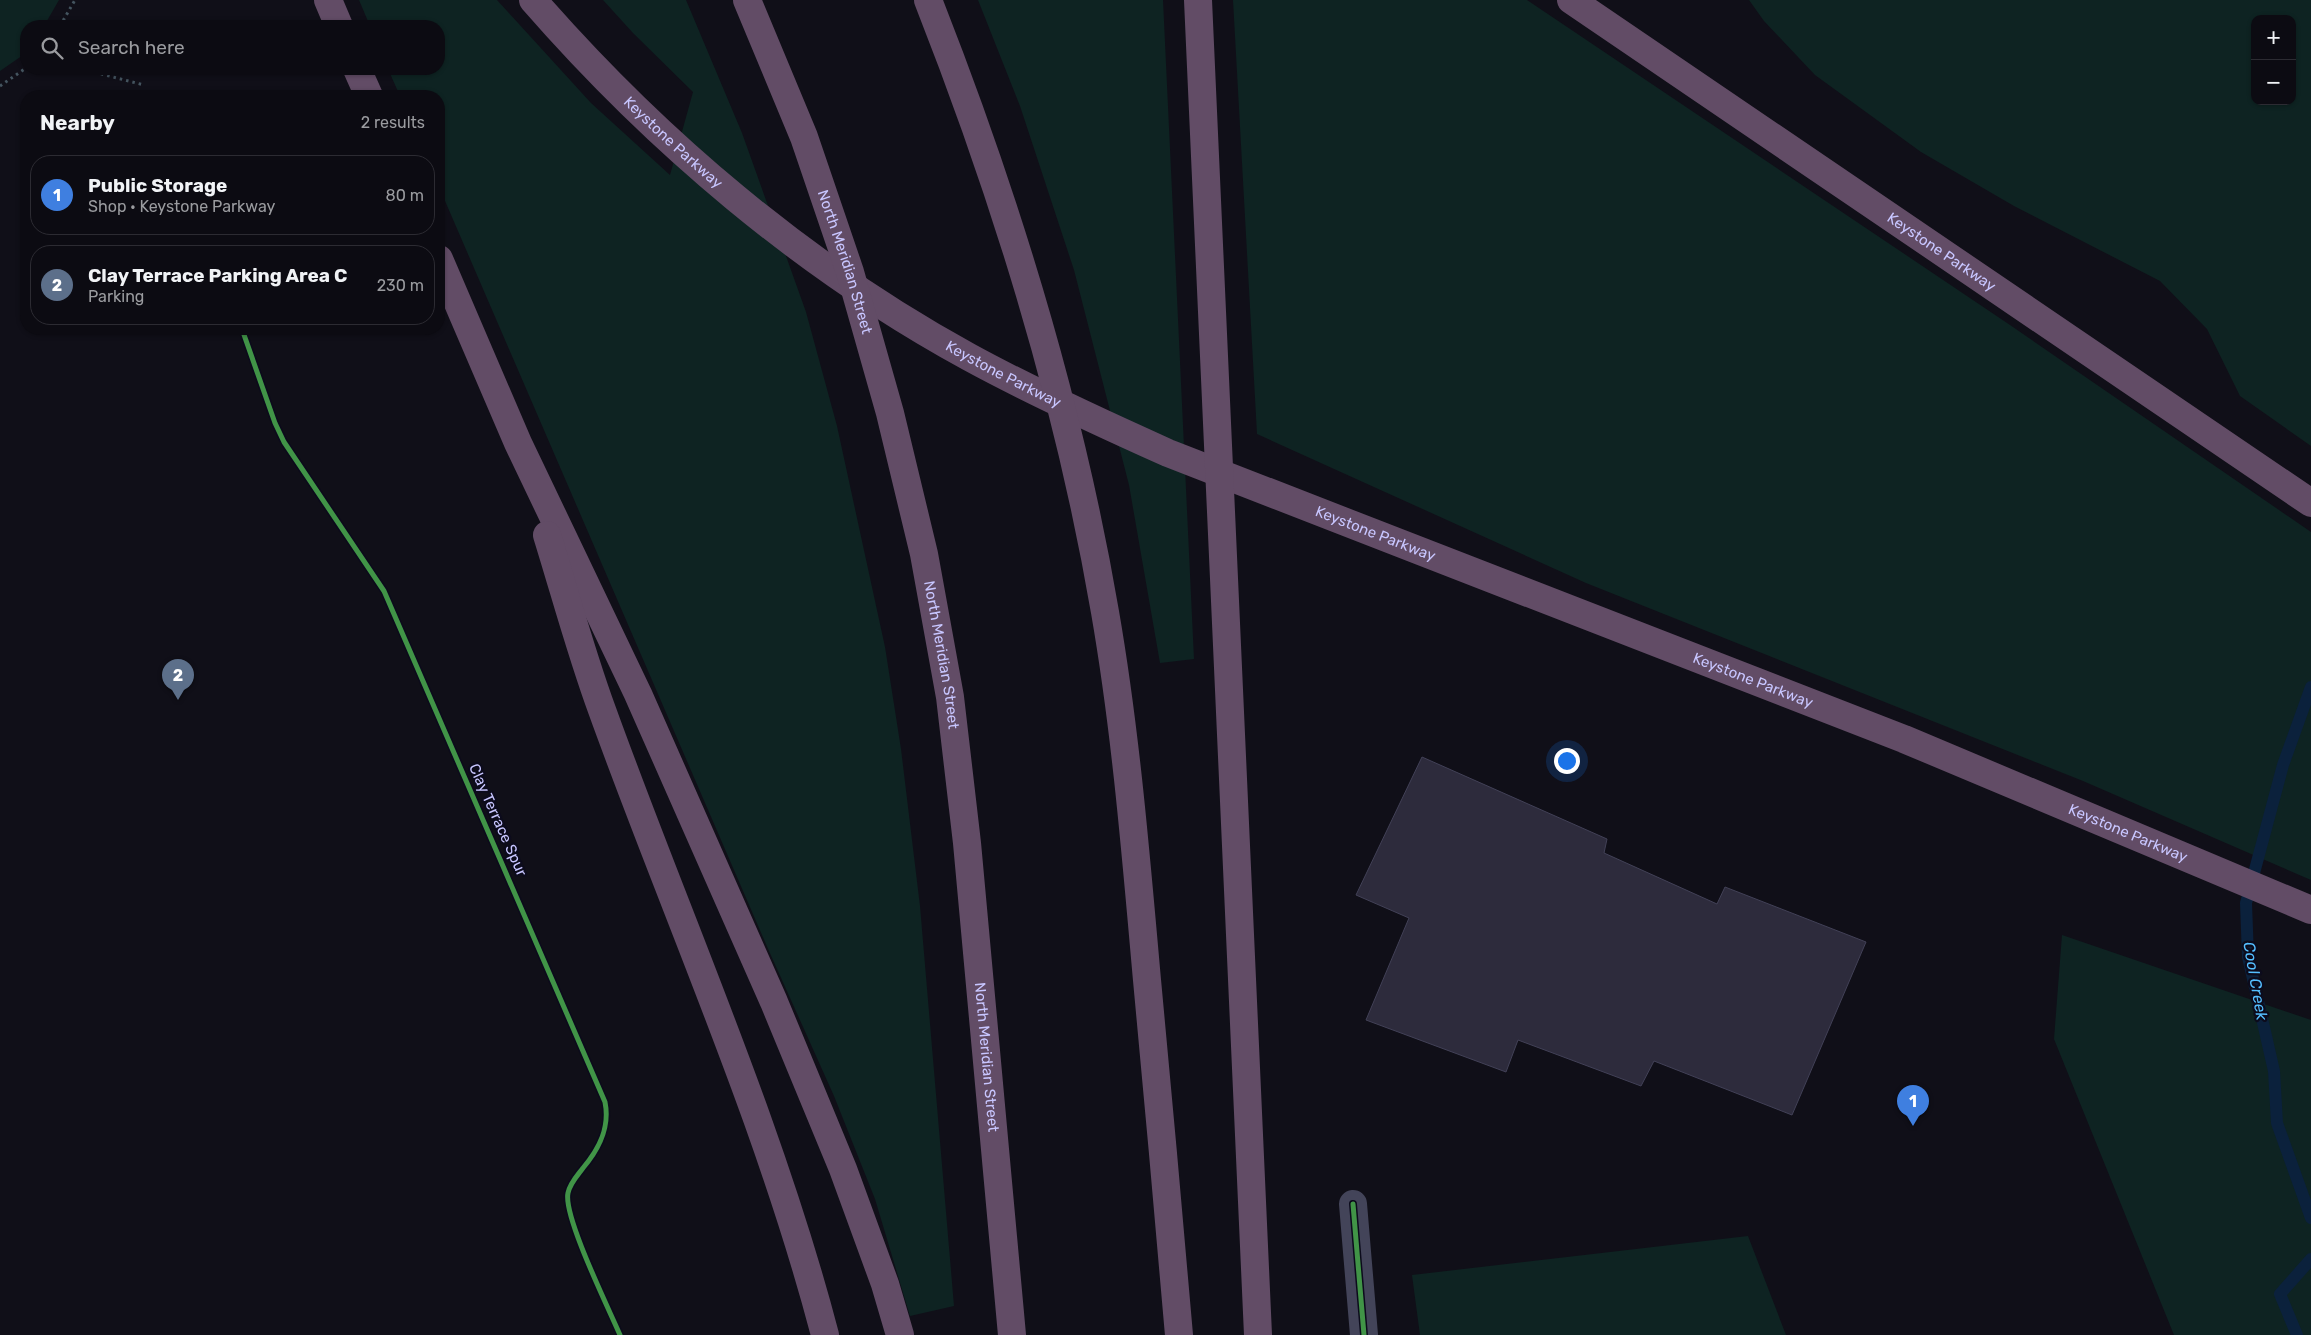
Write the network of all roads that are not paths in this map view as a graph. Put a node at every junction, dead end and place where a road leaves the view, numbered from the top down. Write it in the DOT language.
graph roads {
  1 [pos="328,0"];
  2 [pos="534,0"];
  3 [pos="747,0"];
  4 [pos="928,0"];
  5 [pos="1198,0"];
  6 [pos="1571,0"];
  7 [pos="336,20"];
  8 [pos="360,75"];
  9 [pos="366,90"];
  10 [pos="445,273"];
  11 [pos="518,443"];
  12 [pos="2311,503"];
  13 [pos="2311,910"];
  14 [pos="1353,1204"];
  15 [pos="825,1335"];
  16 [pos="900,1335"];
  17 [pos="1012,1335"];
  18 [pos="1180,1335"];
  19 [pos="1258,1335"];
  20 [pos="1364,1335"];
  1 -- 7 [label="highway"];
  2 -- 13 [label="highway, Keystone Parkway"];
  3 -- 17 [label="highway, North Meridian Street"];
  4 -- 18 [label="highway"];
  5 -- 19 [label="highway"];
  6 -- 12 [label="highway, Keystone Parkway"];
  8 -- 9 [label="highway"];
  10 -- 11 [label="highway"];
  11 -- 15 [label="highway"];
  11 -- 16 [label="highway"];
  14 -- 20 [label="street"];
}
